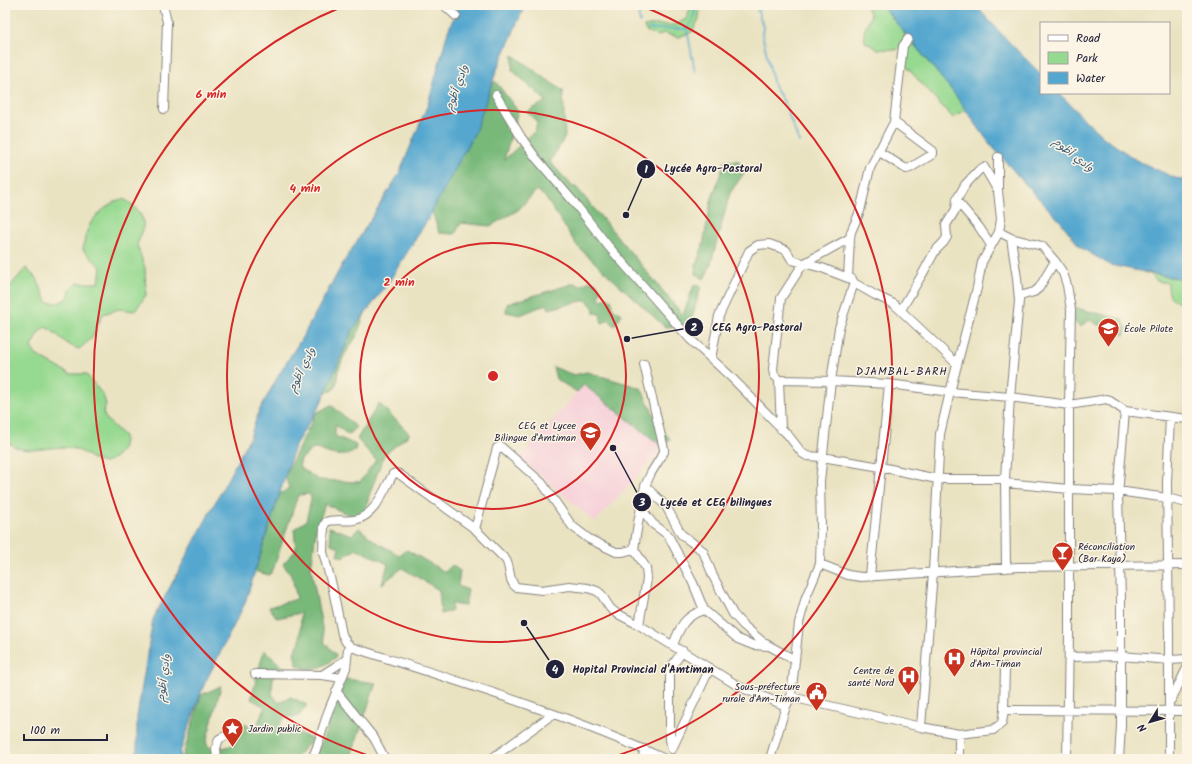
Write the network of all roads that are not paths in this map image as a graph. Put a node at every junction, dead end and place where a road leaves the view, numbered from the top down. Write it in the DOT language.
graph roads {
  1 [pos="163,5"];
  2 [pos="444,5"];
  3 [pos="456,16"];
  4 [pos="908,39"];
  5 [pos="496,95"];
  6 [pos="164,109"];
  7 [pos="894,122"];
  8 [pos="878,151"];
  9 [pos="998,156"];
  10 [pos="998,192"];
  11 [pos="956,201"];
  12 [pos="999,232"];
  13 [pos="850,238"];
  14 [pos="1011,238"];
  15 [pos="991,245"];
  16 [pos="1055,261"];
  17 [pos="803,264"];
  18 [pos="851,280"];
  19 [pos="1020,296"];
  20 [pos="901,310"];
  21 [pos="711,360"];
  22 [pos="644,364"];
  23 [pos="957,364"];
  24 [pos="779,380"];
  25 [pos="831,381"];
  26 [pos="889,384"];
  27 [pos="950,392"];
  28 [pos="1010,397"];
  29 [pos="1069,405"];
  30 [pos="1125,411"];
  31 [pos="1170,417"];
  32 [pos="1187,419"];
  33 [pos="782,429"];
  34 [pos="822,457"];
  35 [pos="881,467"];
  36 [pos="937,479"];
  37 [pos="1005,481"];
  38 [pos="645,486"];
  39 [pos="1069,489"];
  40 [pos="1118,491"];
  41 [pos="1167,498"];
  42 [pos="1187,503"];
  43 [pos="640,507"];
  44 [pos="475,530"];
  45 [pos="634,549"];
  46 [pos="820,564"];
  47 [pos="1120,566"];
  48 [pos="1168,566"];
  49 [pos="1187,566"];
  50 [pos="1069,567"];
  51 [pos="1006,568"];
  52 [pos="933,572"];
  53 [pos="870,576"];
  54 [pos="704,610"];
  55 [pos="639,625"];
  56 [pos="673,645"];
  57 [pos="351,647"];
  58 [pos="772,647"];
  59 [pos="683,651"];
  60 [pos="1121,656"];
  61 [pos="1069,657"];
  62 [pos="347,658"];
  63 [pos="1187,659"];
  64 [pos="795,660"];
  65 [pos="1170,660"];
  66 [pos="1005,667"];
  67 [pos="710,668"];
  68 [pos="1187,668"];
  69 [pos="255,674"];
  70 [pos="322,676"];
  71 [pos="342,678"];
  72 [pos="1181,681"];
  73 [pos="1187,688"];
  74 [pos="336,691"];
  75 [pos="792,697"];
  76 [pos="1170,702"];
  77 [pos="786,706"];
  78 [pos="1004,710"];
  79 [pos="1068,710"];
  80 [pos="1121,711"];
  81 [pos="1187,711"];
  82 [pos="1170,712"];
  83 [pos="553,714"];
  84 [pos="921,727"];
  85 [pos="231,733"];
  86 [pos="959,734"];
  87 [pos="644,749"];
  88 [pos="672,749"];
  89 [pos="217,759"];
  90 [pos="312,759"];
  91 [pos="385,759"];
  92 [pos="491,759"];
  93 [pos="642,759"];
  94 [pos="666,759"];
  95 [pos="770,759"];
  96 [pos="959,759"];
  97 [pos="1067,759"];
  98 [pos="1119,759"];
  99 [pos="1169,759"];
  1 -- 6 [label="street"];
  2 -- 3 [label="street"];
  4 -- 7 [label="street"];
  5 -- 21 [label="street"];
  7 -- 8 [label="street"];
  7 -- 8 [label="street"];
  8 -- 13 [label="street"];
  9 -- 10 [label="street"];
  10 -- 11 [label="street"];
  10 -- 12 [label="street"];
  11 -- 15 [label="street"];
  11 -- 20 [label="street"];
  12 -- 14 [label="street"];
  12 -- 15 [label="street"];
  13 -- 17 [label="street"];
  13 -- 18 [label="street"];
  14 -- 16 [label="street"];
  14 -- 19 [label="street"];
  15 -- 23 [label="street"];
  16 -- 19 [label="street"];
  16 -- 29 [label="street"];
  17 -- 18 [label="street"];
  17 -- 21 [label="street"];
  17 -- 24 [label="street"];
  18 -- 20 [label="street"];
  18 -- 25 [label="street"];
  19 -- 28 [label="street"];
  20 -- 23 [label="street"];
  21 -- 33 [label="street"];
  22 -- 38 [label="street"];
  23 -- 27 [label="street"];
  24 -- 25 [label="street"];
  24 -- 33 [label="street"];
  25 -- 26 [label="street"];
  25 -- 34 [label="street"];
  26 -- 27 [label="street"];
  26 -- 35 [label="street"];
  27 -- 28 [label="street"];
  27 -- 36 [label="street"];
  28 -- 29 [label="street"];
  28 -- 37 [label="street"];
  29 -- 30 [label="street"];
  29 -- 39 [label="street"];
  30 -- 31 [label="street"];
  30 -- 40 [label="street"];
  31 -- 32 [label="street"];
  31 -- 41 [label="street"];
  33 -- 34 [label="street"];
  34 -- 35 [label="street"];
  34 -- 46 [label="street"];
  35 -- 36 [label="street"];
  35 -- 53 [label="street"];
  36 -- 37 [label="street"];
  36 -- 52 [label="street"];
  37 -- 39 [label="street"];
  37 -- 51 [label="street"];
  38 -- 43 [label="street"];
  38 -- 58 [label="street"];
  39 -- 40 [label="street"];
  39 -- 50 [label="street"];
  40 -- 41 [label="street"];
  40 -- 47 [label="street"];
  41 -- 42 [label="street"];
  41 -- 48 [label="street"];
  43 -- 45 [label="street"];
  43 -- 54 [label="street"];
  44 -- 45 [label="street"];
  44 -- 55 [label="street"];
  44 -- 57 [label="street"];
  45 -- 55 [label="street"];
  46 -- 53 [label="street"];
  46 -- 64 [label="street"];
  47 -- 48 [label="street"];
  47 -- 50 [label="street"];
  47 -- 60 [label="street"];
  48 -- 49 [label="street"];
  48 -- 65 [label="street"];
  50 -- 51 [label="street"];
  50 -- 61 [label="street"];
  51 -- 52 [label="street"];
  52 -- 53 [label="street"];
  52 -- 84 [label="street"];
  54 -- 56 [label="street"];
  54 -- 58 [label="street"];
  55 -- 56 [label="street"];
  56 -- 59 [label="street"];
  57 -- 62 [label="street"];
  57 -- 83 [label="street"];
  58 -- 64 [label="street"];
  59 -- 67 [label="street"];
  59 -- 88 [label="street"];
  60 -- 61 [label="street"];
  60 -- 65 [label="street"];
  60 -- 80 [label="street"];
  61 -- 79 [label="street"];
  62 -- 70 [label="street"];
  62 -- 71 [label="street"];
  63 -- 65 [label="street"];
  64 -- 75 [label="street"];
  65 -- 76 [label="street"];
  66 -- 78 [label="street"];
  67 -- 77 [label="street"];
  67 -- 88 [label="street"];
  68 -- 72 [label="street"];
  69 -- 70 [label="street"];
  70 -- 71 [label="street"];
  71 -- 74 [label="street"];
  72 -- 73 [label="street"];
  72 -- 76 [label="street"];
  74 -- 90 [label="street"];
  74 -- 91 [label="street"];
  75 -- 77 [label="street"];
  75 -- 84 [label="street"];
  76 -- 82 [label="street"];
  77 -- 95 [label="street"];
  78 -- 79 [label="street"];
  78 -- 86 [label="street"];
  79 -- 80 [label="street"];
  79 -- 97 [label="street"];
  80 -- 82 [label="street"];
  80 -- 98 [label="street"];
  81 -- 82 [label="street"];
  82 -- 99 [label="street"];
  83 -- 87 [label="street"];
  83 -- 92 [label="street"];
  84 -- 86 [label="street"];
  85 -- 89 [label="street"];
  86 -- 96 [label="street"];
  87 -- 93 [label="street"];
  87 -- 94 [label="street"];
  88 -- 94 [label="street"];
}
